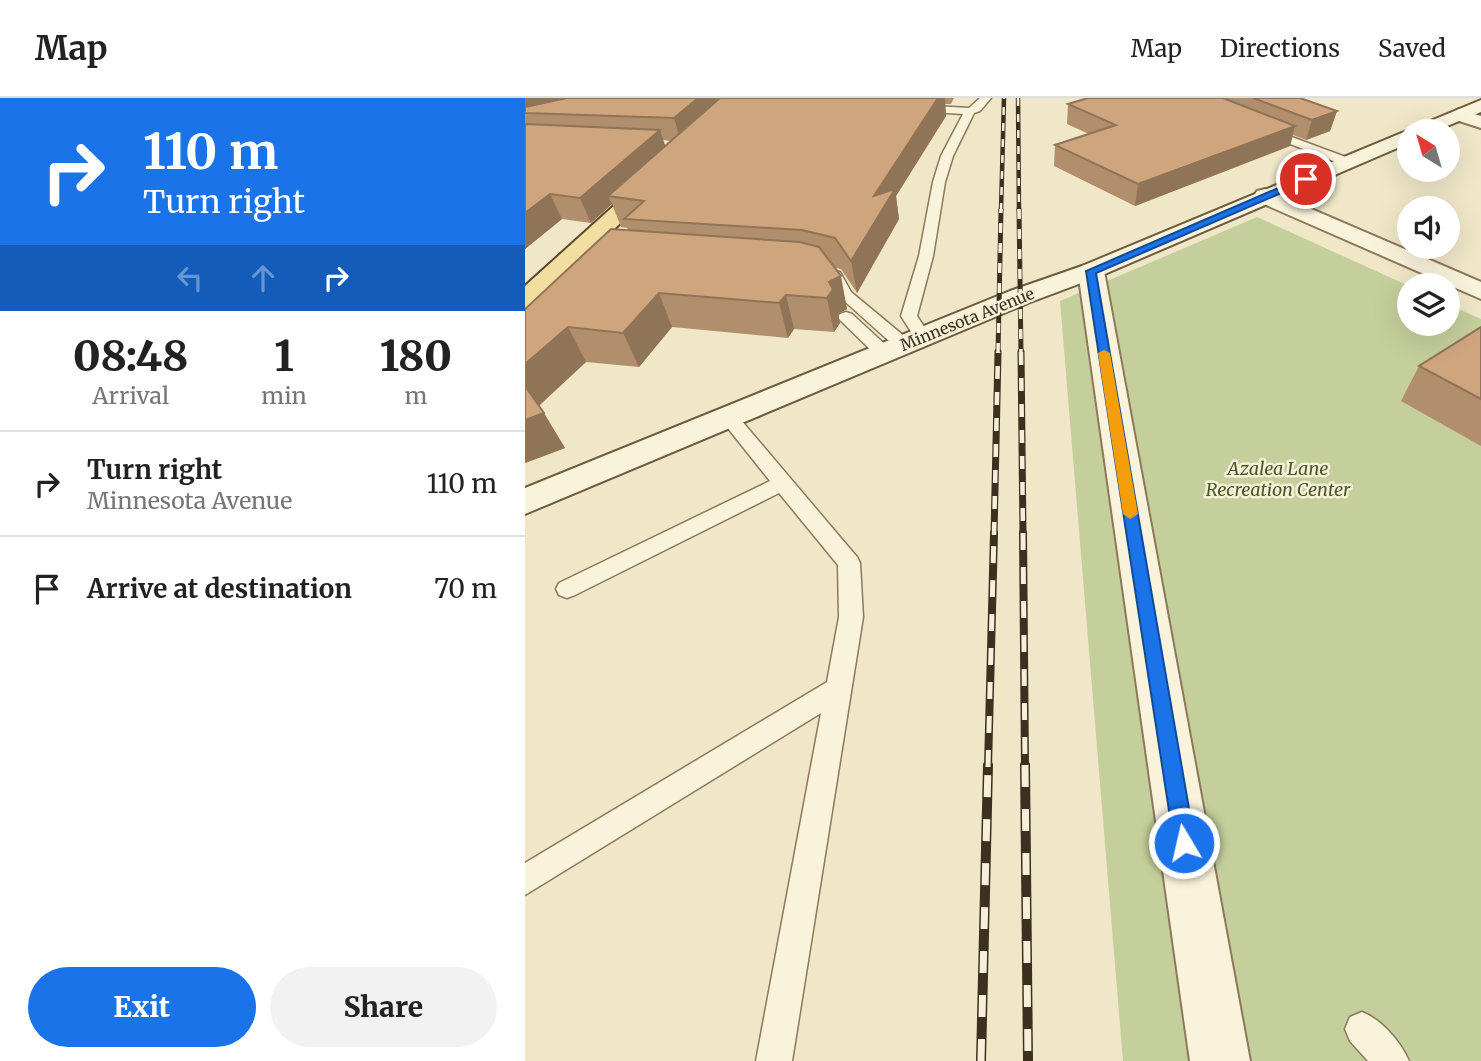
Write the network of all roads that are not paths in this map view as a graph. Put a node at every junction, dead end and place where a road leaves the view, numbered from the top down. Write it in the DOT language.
graph roads {
  1 [pos="986,98"];
  2 [pos="1481,106"];
  3 [pos="908,108"];
  4 [pos="970,111"];
  5 [pos="1459,115"];
  6 [pos="1449,119"];
  7 [pos="1245,122"];
  8 [pos="1481,122"];
  9 [pos="1397,141"];
  10 [pos="1347,162"];
  11 [pos="668,167"];
  12 [pos="1265,196"];
  13 [pos="1091,271"];
  14 [pos="1481,291"];
  15 [pos="525,300"];
  16 [pos="833,304"];
  17 [pos="846,317"];
  18 [pos="904,345"];
  19 [pos="729,417"];
  20 [pos="782,483"];
  21 [pos="525,502"];
  22 [pos="567,589"];
  23 [pos="838,689"];
  24 [pos="525,880"];
  25 [pos="1362,1029"];
  26 [pos="774,1061"];
  27 [pos="1220,1061"];
  28 [pos="1391,1061"];
  1 -- 4 [label="lane"];
  2 -- 5 [label="street"];
  3 -- 4 [label="lane"];
  4 -- 18 [label="lane"];
  5 -- 6 [label="street"];
  5 -- 8 [label="street"];
  7 -- 10 [label="lane"];
  9 -- 10 [label="street, Minnesota Avenue"];
  10 -- 12 [label="street, Minnesota Avenue"];
  11 -- 15 [label="main road"];
  12 -- 13 [label="street, Minnesota Avenue"];
  12 -- 14 [label="street"];
  13 -- 18 [label="street, Minnesota Avenue"];
  13 -- 27 [label="street"];
  16 -- 18 [label="lane"];
  17 -- 18 [label="lane"];
  18 -- 19 [label="street, Minnesota Avenue"];
  19 -- 20 [label="lane"];
  19 -- 21 [label="street, Minnesota Avenue"];
  20 -- 22 [label="lane"];
  20 -- 23 [label="lane"];
  23 -- 24 [label="lane"];
  23 -- 26 [label="lane"];
  25 -- 28 [label="lane"];
}
